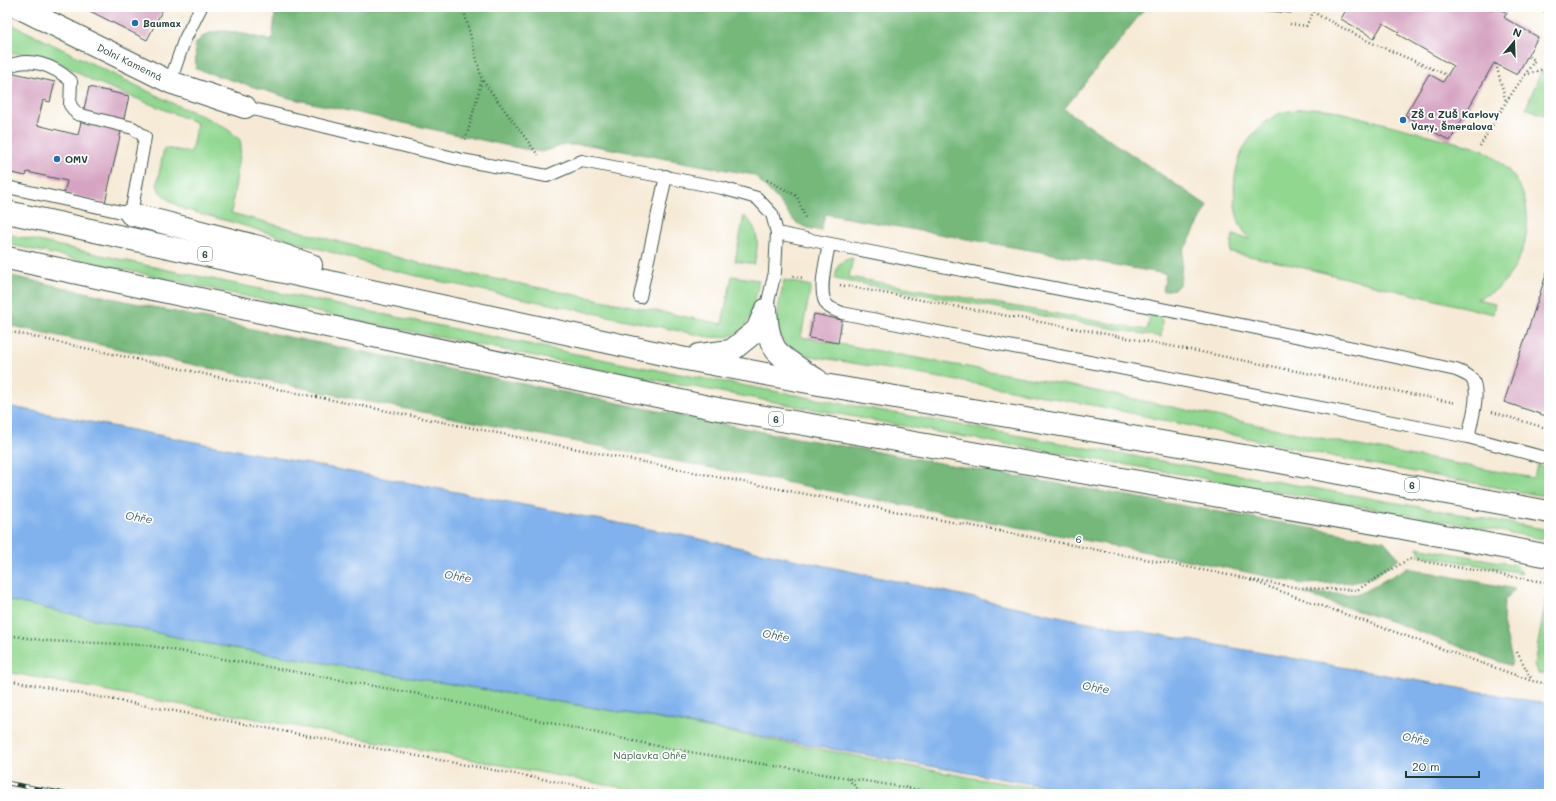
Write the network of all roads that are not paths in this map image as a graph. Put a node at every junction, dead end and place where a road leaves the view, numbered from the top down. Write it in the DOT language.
graph roads {
  1 [pos="18,7"];
  2 [pos="201,7"];
  3 [pos="7,67"];
  4 [pos="170,82"];
  5 [pos="245,107"];
  6 [pos="666,176"];
  7 [pos="7,187"];
  8 [pos="7,212"];
  9 [pos="131,214"];
  10 [pos="778,234"];
  11 [pos="829,244"];
  12 [pos="7,258"];
  13 [pos="403,297"];
  14 [pos="640,297"];
  15 [pos="766,310"];
  16 [pos="681,358"];
  17 [pos="824,385"];
  18 [pos="1468,438"];
  19 [pos="1549,458"];
  20 [pos="1549,512"];
  21 [pos="1549,556"];
  1 -- 4 [label="main road, Dolní Kamenná"];
  2 -- 4 [label="lane"];
  3 -- 9 [label="lane"];
  4 -- 5 [label="main road, Dolní Kamenná"];
  5 -- 6 [label="lane"];
  6 -- 10 [label="lane"];
  6 -- 14 [label="lane"];
  7 -- 9 [label="lane"];
  8 -- 13 [label="main road, 6"];
  9 -- 13 [label="main road"];
  10 -- 11 [label="lane"];
  10 -- 15 [label="lane"];
  11 -- 18 [label="lane"];
  11 -- 18 [label="lane"];
  12 -- 21 [label="main road, 6"];
  13 -- 16 [label="main road, 6"];
  15 -- 16 [label="main road"];
  15 -- 17 [label="main road"];
  16 -- 17 [label="main road, 6"];
  17 -- 20 [label="main road, 6"];
  18 -- 19 [label="lane"];
}
